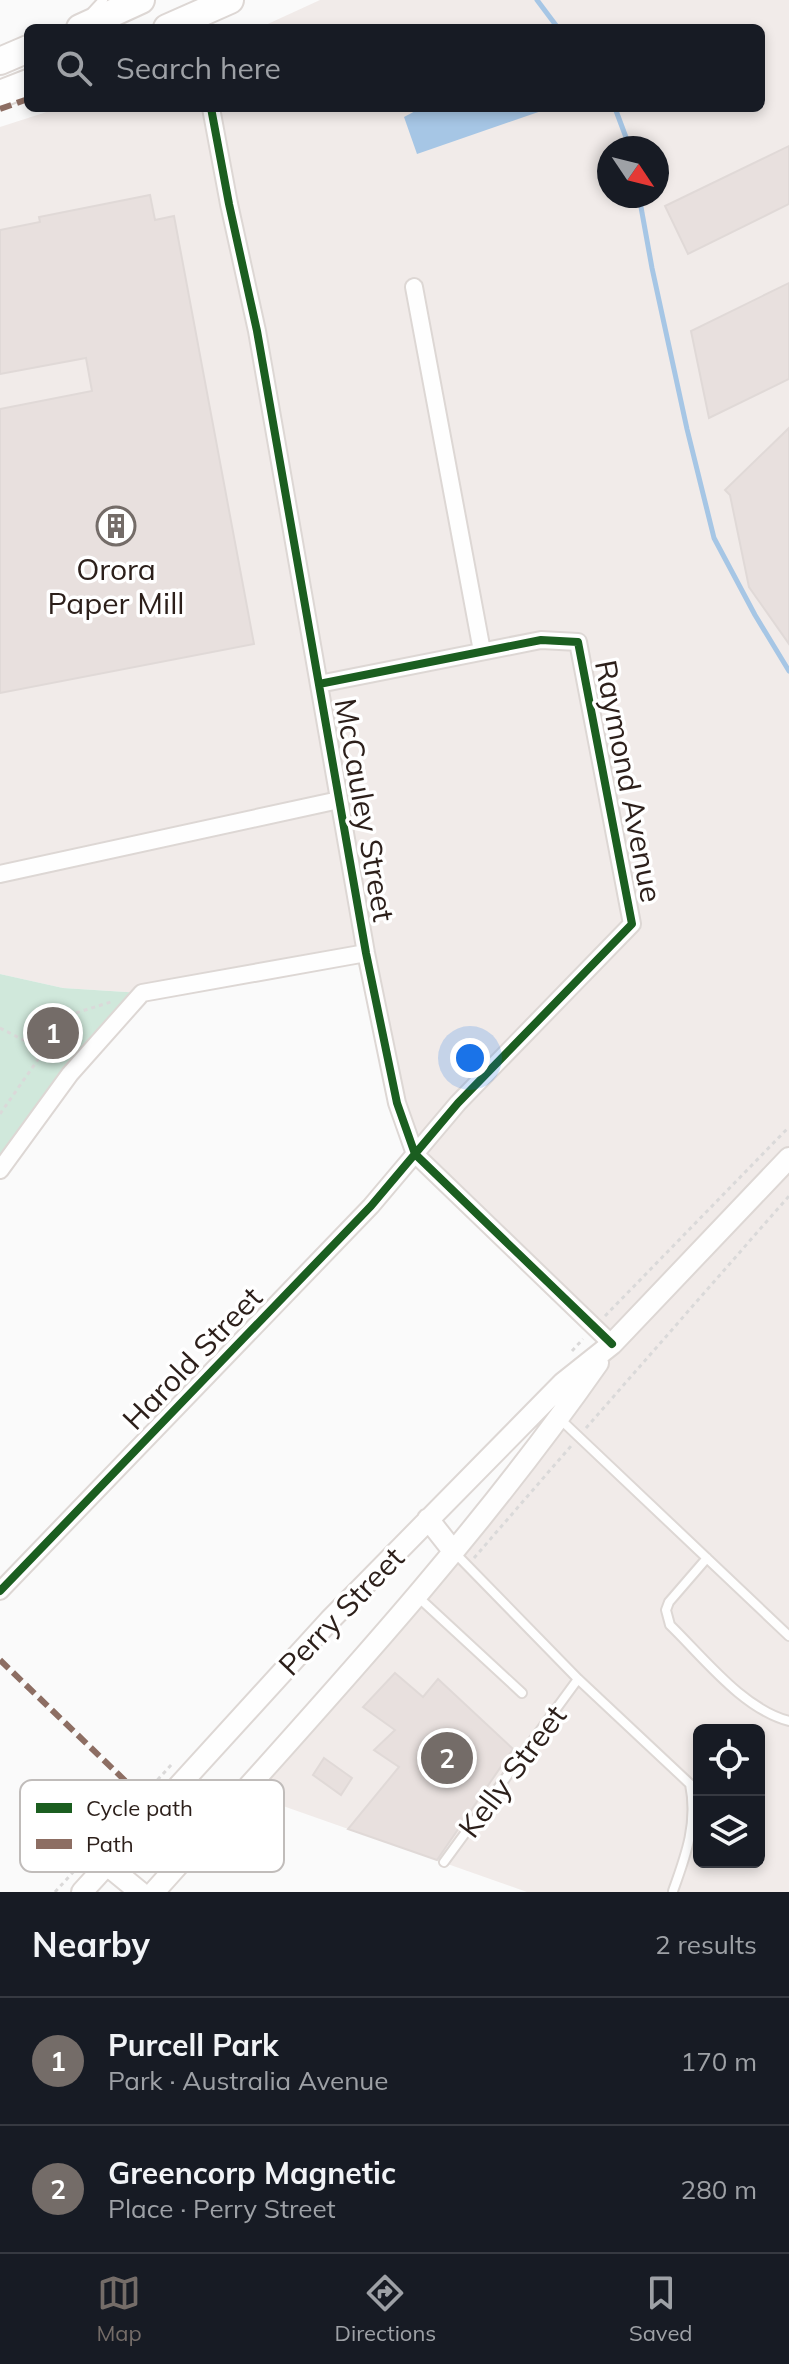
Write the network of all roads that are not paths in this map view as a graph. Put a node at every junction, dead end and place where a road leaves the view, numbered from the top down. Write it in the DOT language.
graph roads {
  1 [pos="103,0"];
  2 [pos="141,0"];
  3 [pos="230,0"];
  4 [pos="182,19"];
  5 [pos="82,24"];
  6 [pos="88,24"];
  7 [pos="24,51"];
  8 [pos="0,61"];
  9 [pos="24,85"];
  10 [pos="0,94"];
  11 [pos="212,112"];
  12 [pos="414,287"];
  13 [pos="482,651"];
  14 [pos="319,684"];
  15 [pos="339,800"];
  16 [pos="0,874"];
  17 [pos="366,953"];
  18 [pos="415,1154"];
  19 [pos="789,1158"];
  20 [pos="0,1170"];
  21 [pos="612,1344"];
  22 [pos="559,1419"];
  23 [pos="428,1519"];
  24 [pos="707,1558"];
  25 [pos="461,1559"];
  26 [pos="0,1591"];
  27 [pos="416,1595"];
  28 [pos="789,1636"];
  29 [pos="578,1679"];
  30 [pos="522,1693"];
  31 [pos="789,1721"];
  32 [pos="184,1780"];
  33 [pos="253,1780"];
  34 [pos="444,1862"];
  35 [pos="101,1872"];
  36 [pos="116,1872"];
  37 [pos="172,1872"];
  38 [pos="673,1891"];
  39 [pos="82,1892"];
  40 [pos="140,1892"];
  41 [pos="154,1892"];
  1 -- 5 [label="lane"];
  2 -- 6 [label="main road"];
  3 -- 4 [label="main road"];
  7 -- 8 [label="main road"];
  9 -- 10 [label="main road"];
  11 -- 14 [label="street, McCauley Street"];
  12 -- 13 [label="street"];
  13 -- 14 [label="street, Raymond Avenue"];
  13 -- 18 [label="street, Raymond Avenue"];
  14 -- 15 [label="street, McCauley Street"];
  15 -- 16 [label="street"];
  15 -- 17 [label="street, McCauley Street"];
  17 -- 18 [label="street, McCauley Street"];
  17 -- 20 [label="street"];
  18 -- 21 [label="street, McCauley Street"];
  18 -- 26 [label="street, Harold Street"];
  19 -- 21 [label="street, Perry Street"];
  21 -- 22 [label="street, Perry Street"];
  21 -- 23 [label="street, Perry Street"];
  22 -- 24 [label="lane"];
  22 -- 25 [label="street, Perry Street"];
  23 -- 25 [label="street"];
  23 -- 32 [label="street, Perry Street"];
  24 -- 28 [label="lane"];
  24 -- 31 [label="lane"];
  25 -- 27 [label="street, Perry Street"];
  25 -- 29 [label="lane, Kelly Street"];
  27 -- 30 [label="lane"];
  27 -- 33 [label="street, Perry Street"];
  29 -- 34 [label="lane, Kelly Street"];
  29 -- 38 [label="lane, Kelly Street"];
  35 -- 39 [label="street, Perry Street"];
  36 -- 40 [label="street"];
  37 -- 41 [label="street, Perry Street"];
}
